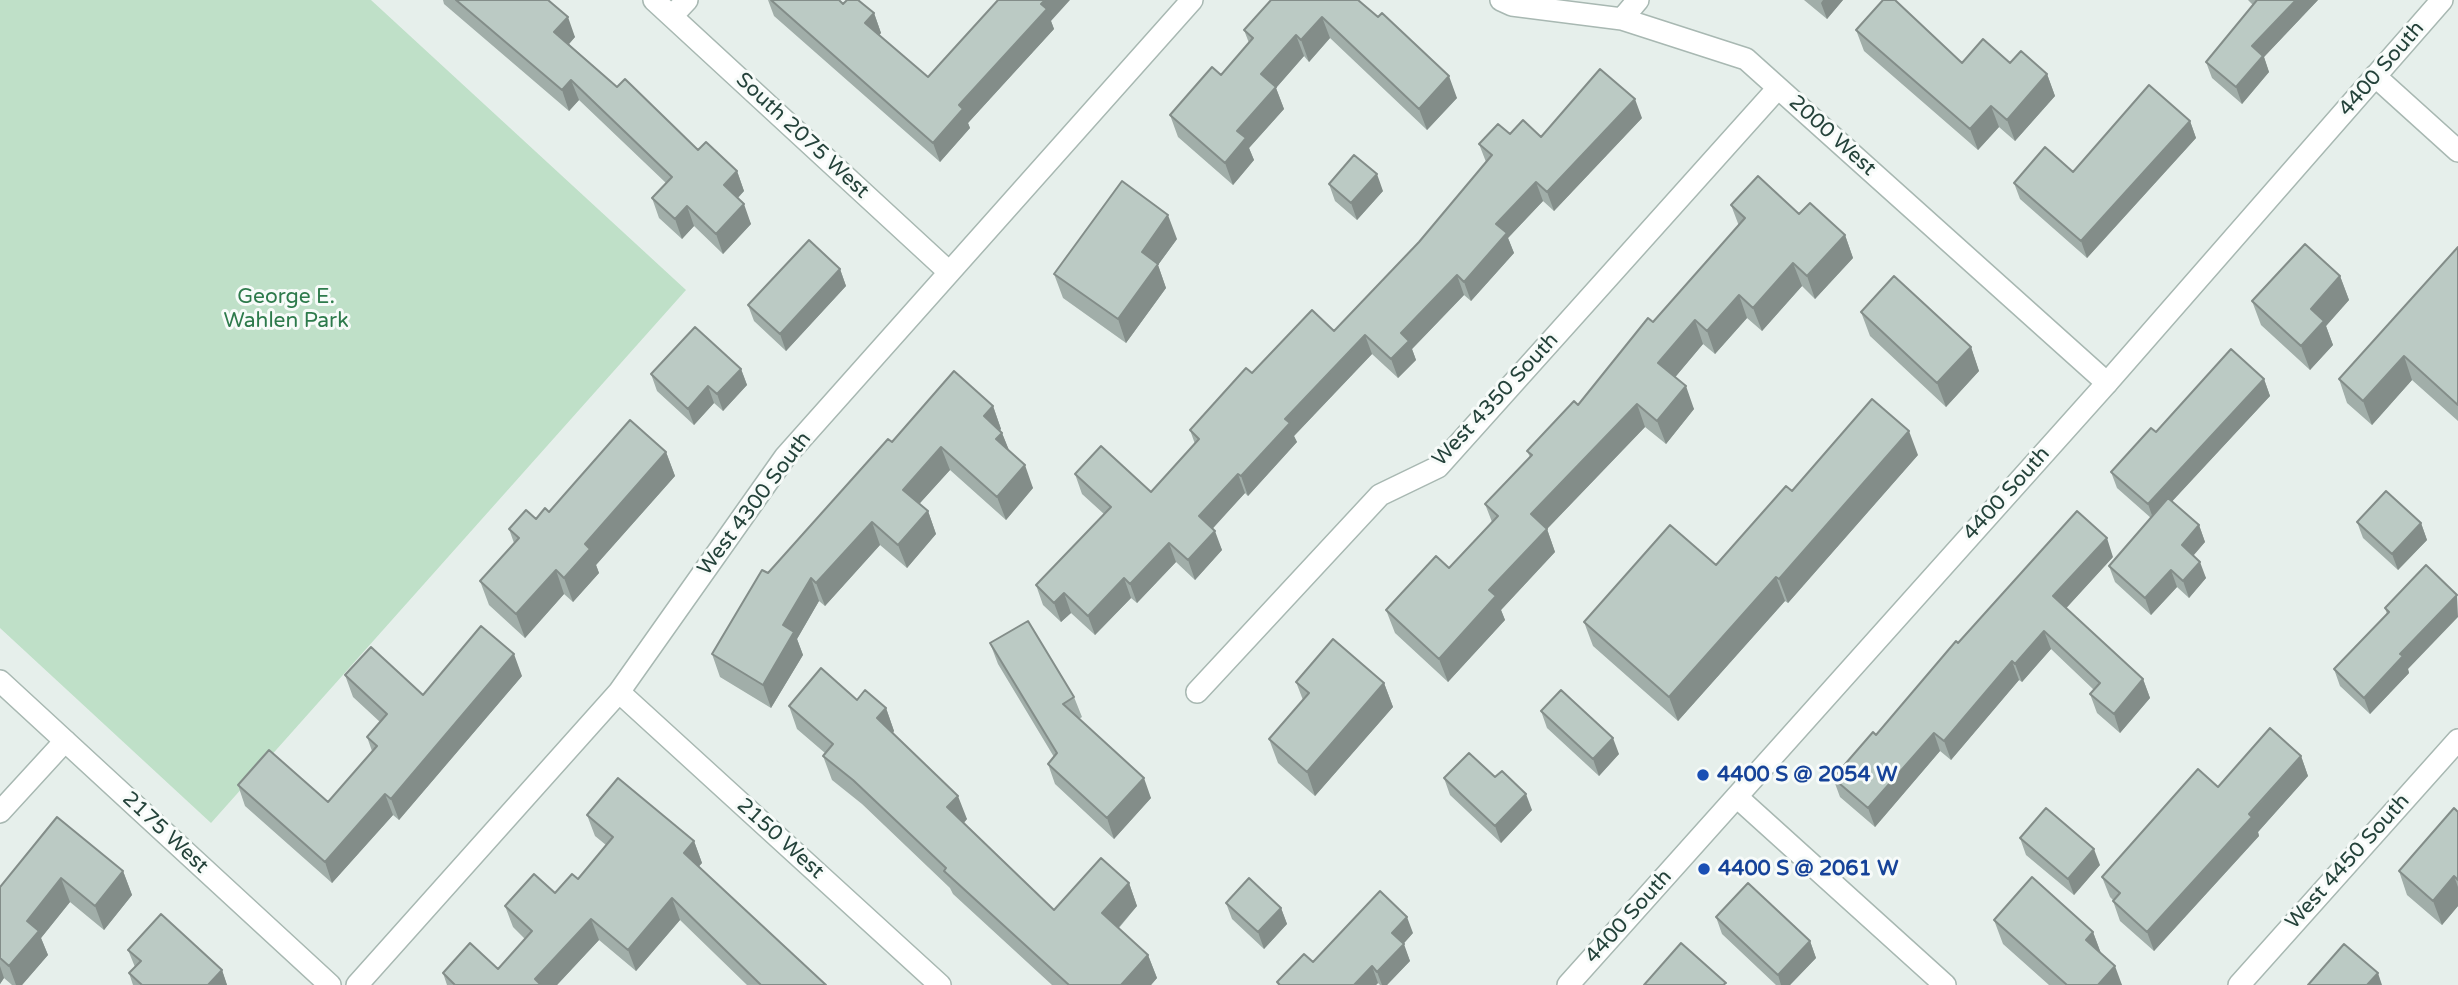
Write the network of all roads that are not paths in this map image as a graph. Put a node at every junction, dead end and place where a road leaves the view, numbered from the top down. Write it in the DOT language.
graph roads {
  1 [pos="654,0"];
  2 [pos="687,0"];
  3 [pos="1192,0"];
  4 [pos="1501,0"];
  5 [pos="1639,0"];
  6 [pos="2442,0"];
  7 [pos="672,16"];
  8 [pos="1622,19"];
  9 [pos="2375,76"];
  10 [pos="1778,88"];
  11 [pos="2458,152"];
  12 [pos="949,272"];
  13 [pos="2107,383"];
  14 [pos="0,681"];
  15 [pos="619,692"];
  16 [pos="1197,692"];
  17 [pos="2458,740"];
  18 [pos="65,741"];
  19 [pos="1737,797"];
  20 [pos="0,812"];
  21 [pos="330,985"];
  22 [pos="357,985"];
  23 [pos="940,985"];
  24 [pos="1569,985"];
  25 [pos="1945,985"];
  26 [pos="2239,985"];
  1 -- 7 [label="street, South 2075 West"];
  2 -- 7 [label="street"];
  3 -- 12 [label="street, West 4300 South"];
  4 -- 8 [label="street, 2000 West"];
  5 -- 8 [label="street"];
  6 -- 9 [label="street, 4400 South"];
  7 -- 12 [label="street, South 2075 West"];
  8 -- 10 [label="street, 2000 West"];
  9 -- 11 [label="street"];
  9 -- 13 [label="street, 4400 South"];
  10 -- 13 [label="street, 2000 West"];
  10 -- 16 [label="street, West 4350 South"];
  12 -- 15 [label="street, West 4300 South"];
  13 -- 19 [label="street, 4400 South"];
  14 -- 18 [label="street, 2175 West"];
  15 -- 22 [label="street, West 4300 South"];
  15 -- 23 [label="street, 2150 West"];
  17 -- 26 [label="street, West 4450 South"];
  18 -- 20 [label="street"];
  18 -- 21 [label="street, 2175 West"];
  19 -- 24 [label="street, 4400 South"];
  19 -- 25 [label="street"];
}
